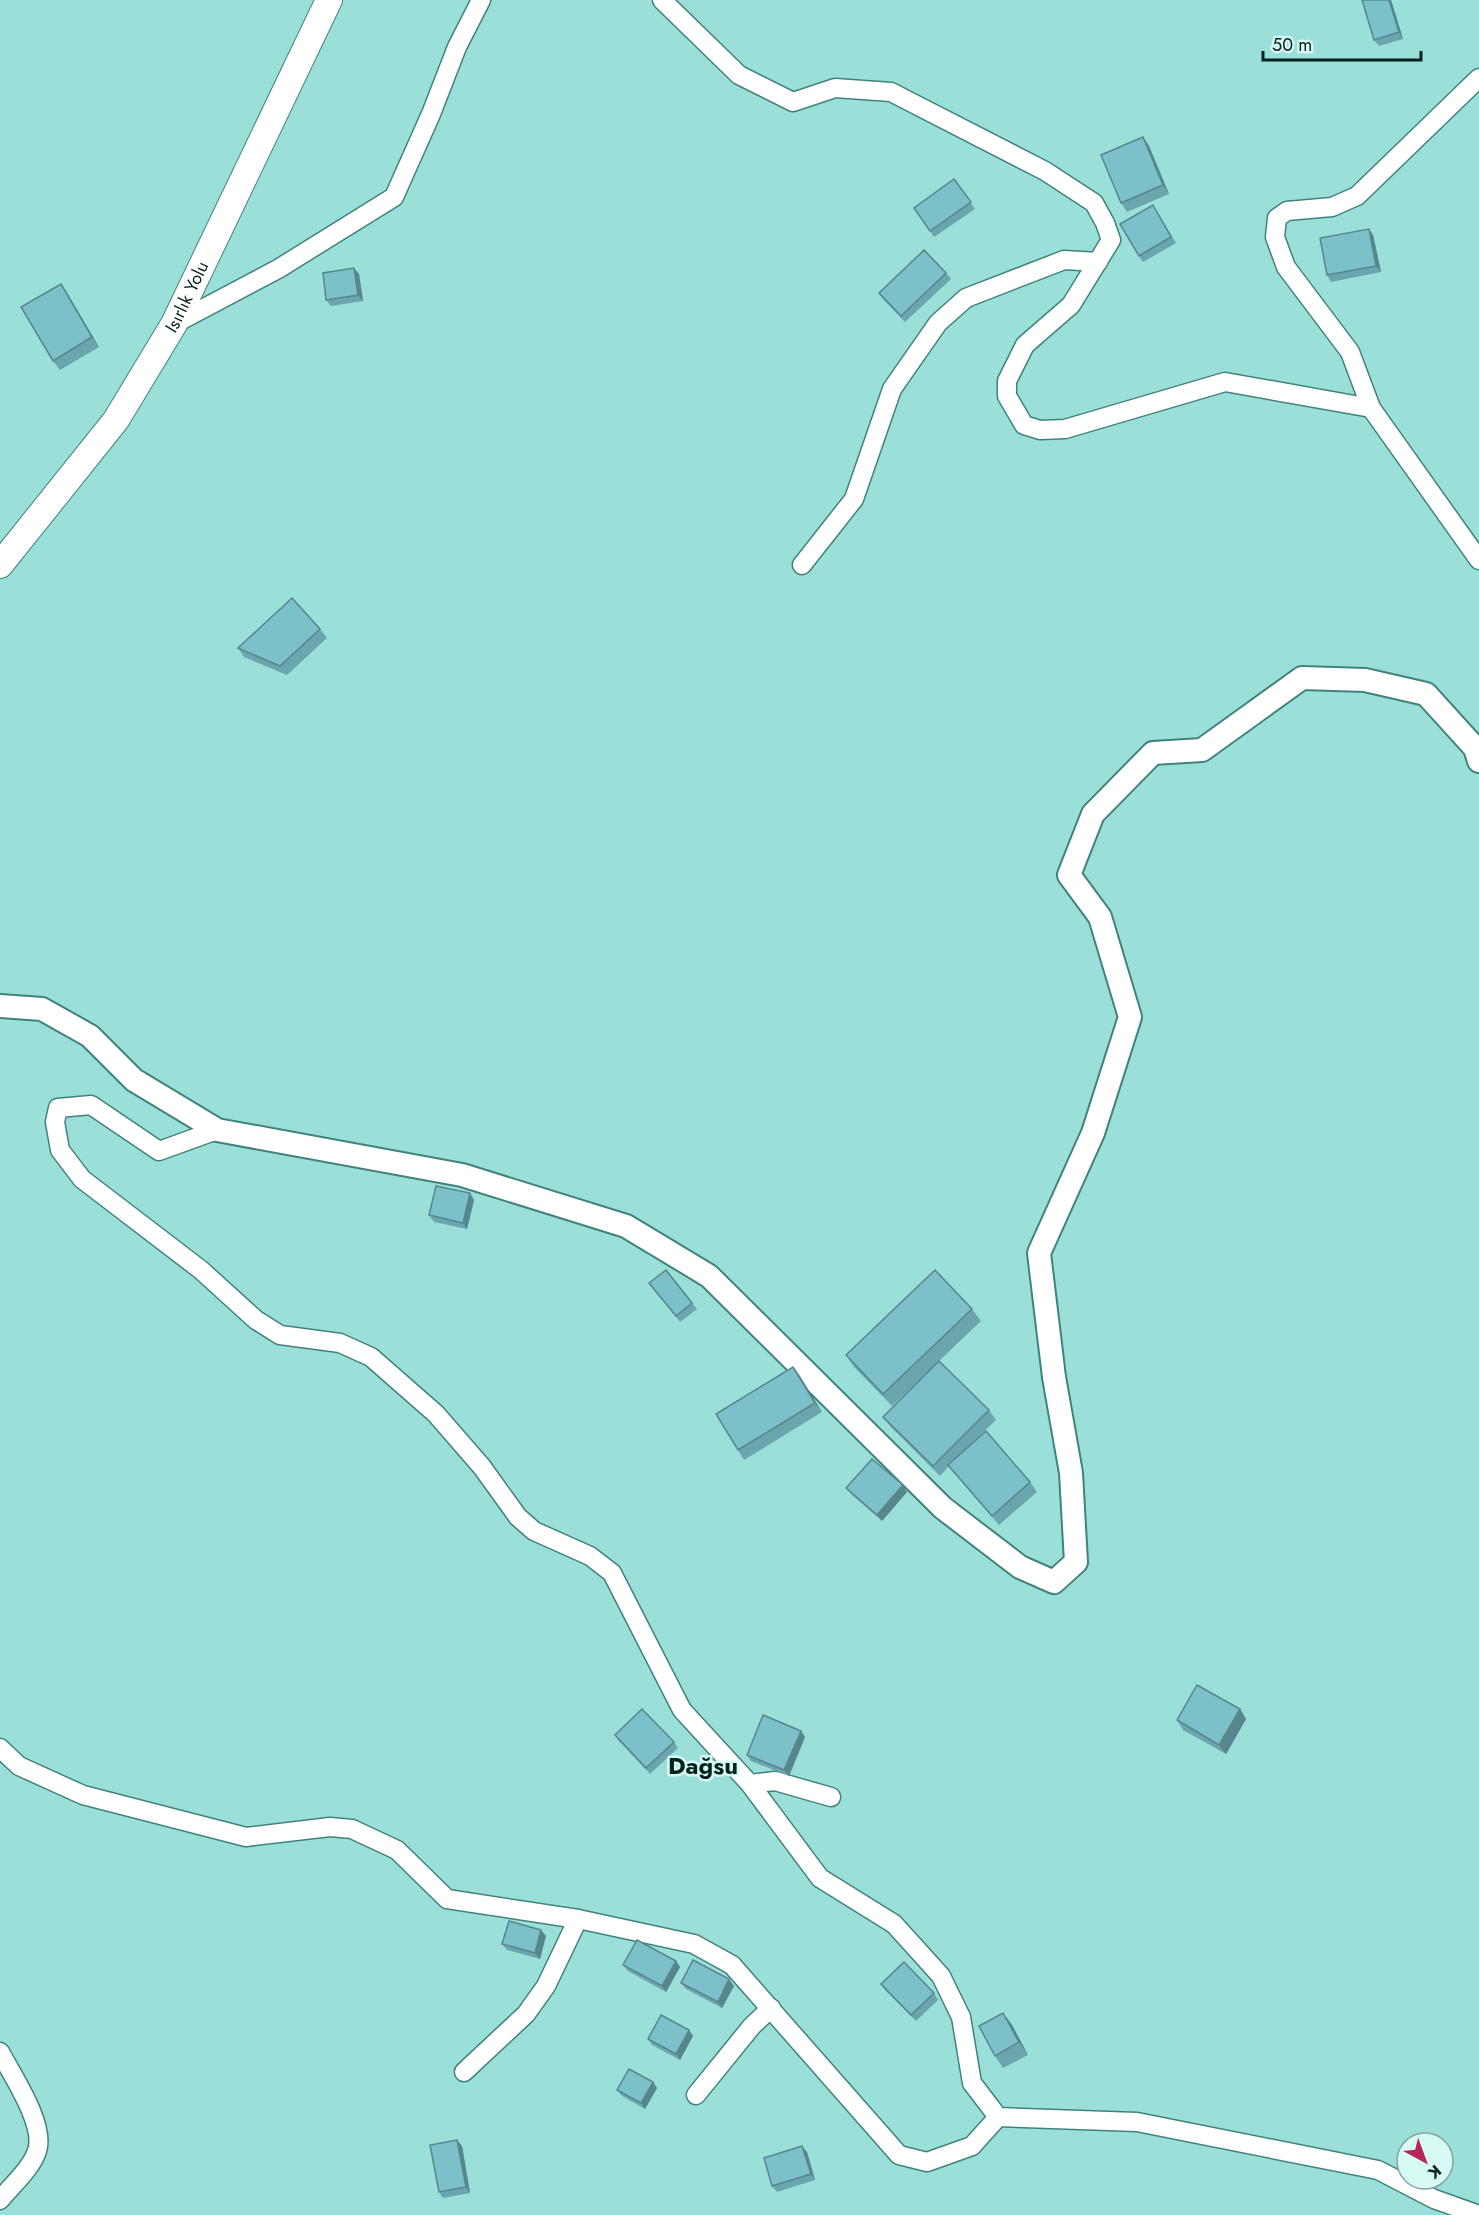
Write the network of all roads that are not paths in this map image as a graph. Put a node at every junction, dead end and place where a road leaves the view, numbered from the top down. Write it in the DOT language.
graph roads {
  1 [pos="329,0"];
  2 [pos="481,0"];
  3 [pos="662,0"];
  4 [pos="1479,78"];
  5 [pos="1098,262"];
  6 [pos="174,324"];
  7 [pos="1371,408"];
  8 [pos="1479,560"];
  9 [pos="0,565"];
  10 [pos="802,565"];
  11 [pos="1479,761"];
  12 [pos="0,1006"];
  13 [pos="217,1130"];
  14 [pos="0,1748"];
  15 [pos="750,1784"];
  16 [pos="831,1797"];
  17 [pos="578,1919"];
  18 [pos="771,2008"];
  19 [pos="0,2052"];
  20 [pos="464,2072"];
  21 [pos="696,2096"];
  22 [pos="998,2117"];
  23 [pos="0,2200"];
  24 [pos="1479,2215"];
  1 -- 6 [label="main road, Isırlık Yolu"];
  2 -- 6 [label="street"];
  3 -- 5 [label="street"];
  4 -- 7 [label="street"];
  5 -- 7 [label="street"];
  5 -- 10 [label="street"];
  6 -- 9 [label="main road, Isırlık Yolu"];
  7 -- 8 [label="street"];
  11 -- 13 [label="street"];
  12 -- 13 [label="street"];
  13 -- 15 [label="street"];
  14 -- 17 [label="street"];
  15 -- 16 [label="street"];
  15 -- 22 [label="street"];
  17 -- 18 [label="street"];
  17 -- 20 [label="street"];
  18 -- 21 [label="street"];
  18 -- 22 [label="street"];
  19 -- 23 [label="street"];
  22 -- 24 [label="street"];
}
